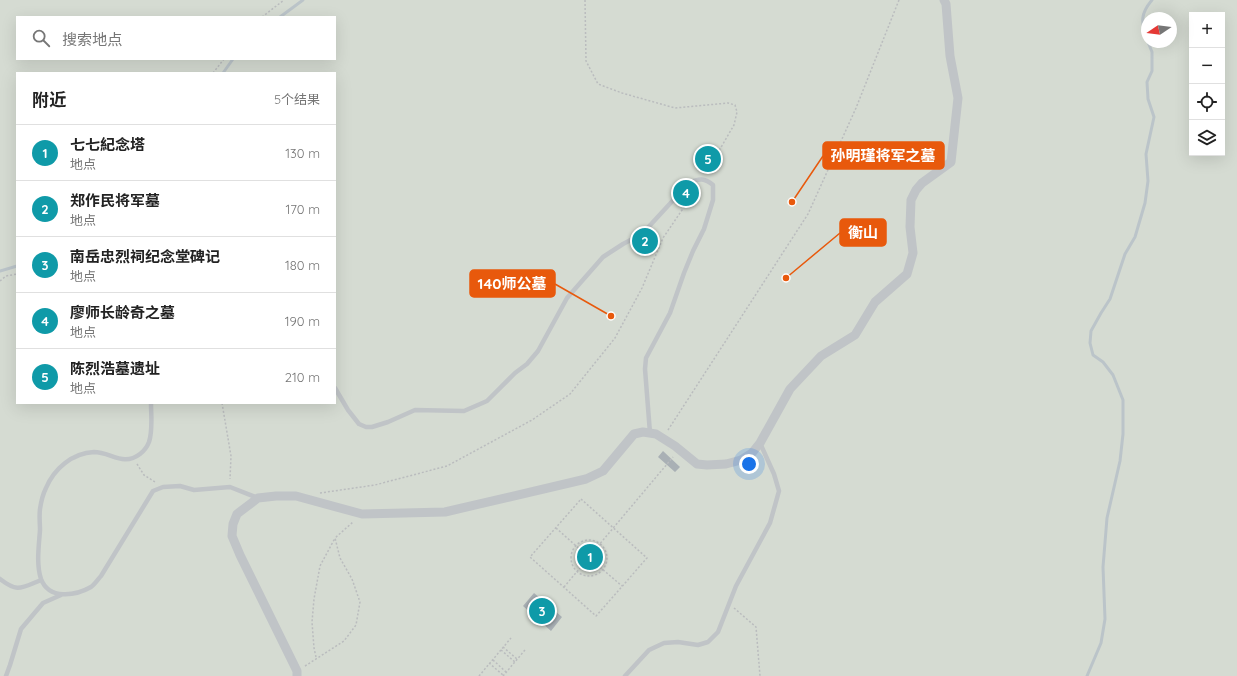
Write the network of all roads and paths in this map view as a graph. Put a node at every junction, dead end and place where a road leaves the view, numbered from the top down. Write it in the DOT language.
graph roads {
  1 [pos="284,0"];
  2 [pos="900,0"];
  3 [pos="944,0"];
  4 [pos="263,16"];
  5 [pos="223,60"];
  6 [pos="214,72"];
  7 [pos="16,274"];
  8 [pos="0,282"];
  9 [pos="336,390"];
  10 [pos="151,404"];
  11 [pos="222,404"];
  12 [pos="650,433"];
  13 [pos="662,438"];
  14 [pos="760,443"];
  15 [pos="679,449"];
  16 [pos="135,459"];
  17 [pos="164,487"];
  18 [pos="230,487"];
  19 [pos="258,498"];
  20 [pos="362,514"];
  21 [pos="556,528"];
  22 [pos="614,528"];
  23 [pos="335,538"];
  24 [pos="601,544"];
  25 [pos="575,546"];
  26 [pos="594,552"];
  27 [pos="584,553"];
  28 [pos="585,562"];
  29 [pos="594,562"];
  30 [pos="603,570"];
  31 [pos="577,571"];
  32 [pos="0,579"];
  33 [pos="41,580"];
  34 [pos="622,586"];
  35 [pos="564,587"];
  36 [pos="61,595"];
  37 [pos="543,600"];
  38 [pos="729,603"];
  39 [pos="548,605"];
  40 [pos="553,609"];
  41 [pos="531,614"];
  42 [pos="536,618"];
  43 [pos="541,622"];
  44 [pos="511,638"];
  45 [pos="503,647"];
  46 [pos="501,650"];
  47 [pos="525,650"];
  48 [pos="317,658"];
  49 [pos="518,659"];
  50 [pos="492,660"];
  51 [pos="515,662"];
  52 [pos="489,663"];
  53 [pos="507,672"];
  54 [pos="297,673"];
  55 [pos="6,676"];
  56 [pos="479,676"];
  57 [pos="503,676"];
  58 [pos="625,676"];
  59 [pos="760,676"];
  1 -- 4 [label="path"];
  2 -- 13 [label="path"];
  3 -- 14 [label="street"];
  5 -- 6 [label="path"];
  7 -- 8 [label="path"];
  9 -- 12 [label="lane"];
  10 -- 16 [label="lane"];
  11 -- 18 [label="path"];
  12 -- 13 [label="street"];
  12 -- 20 [label="street"];
  13 -- 15 [label="street"];
  14 -- 15 [label="street"];
  14 -- 38 [label="lane"];
  15 -- 22 [label="path"];
  16 -- 17 [label="path"];
  16 -- 33 [label="lane"];
  17 -- 18 [label="lane"];
  17 -- 36 [label="lane"];
  18 -- 19 [label="lane"];
  19 -- 20 [label="street"];
  19 -- 54 [label="street"];
  20 -- 23 [label="path"];
  21 -- 22 [label="path"];
  21 -- 25 [label="path"];
  21 -- 34 [label="path"];
  22 -- 24 [label="path"];
  22 -- 34 [label="path"];
  23 -- 48 [label="path"];
  23 -- 48 [label="path"];
  24 -- 25 [label="path"];
  24 -- 26 [label="path"];
  24 -- 30 [label="path"];
  25 -- 27 [label="path"];
  25 -- 31 [label="path"];
  26 -- 27 [label="path"];
  26 -- 29 [label="path"];
  27 -- 28 [label="path"];
  28 -- 29 [label="path"];
  28 -- 31 [label="path"];
  29 -- 30 [label="path"];
  30 -- 31 [label="path"];
  30 -- 34 [label="path"];
  31 -- 35 [label="path"];
  32 -- 33 [label="lane"];
  33 -- 36 [label="lane"];
  36 -- 55 [label="lane"];
  37 -- 41 [label="path"];
  38 -- 58 [label="lane"];
  38 -- 59 [label="path"];
  39 -- 42 [label="path"];
  40 -- 43 [label="path"];
  44 -- 45 [label="path"];
  45 -- 46 [label="path"];
  45 -- 49 [label="path"];
  46 -- 50 [label="path"];
  46 -- 51 [label="path"];
  47 -- 49 [label="path"];
  48 -- 54 [label="path"];
  49 -- 51 [label="path"];
  50 -- 52 [label="path"];
  50 -- 53 [label="path"];
  51 -- 53 [label="path"];
  52 -- 56 [label="path"];
  52 -- 57 [label="path"];
  53 -- 57 [label="path"];
}
